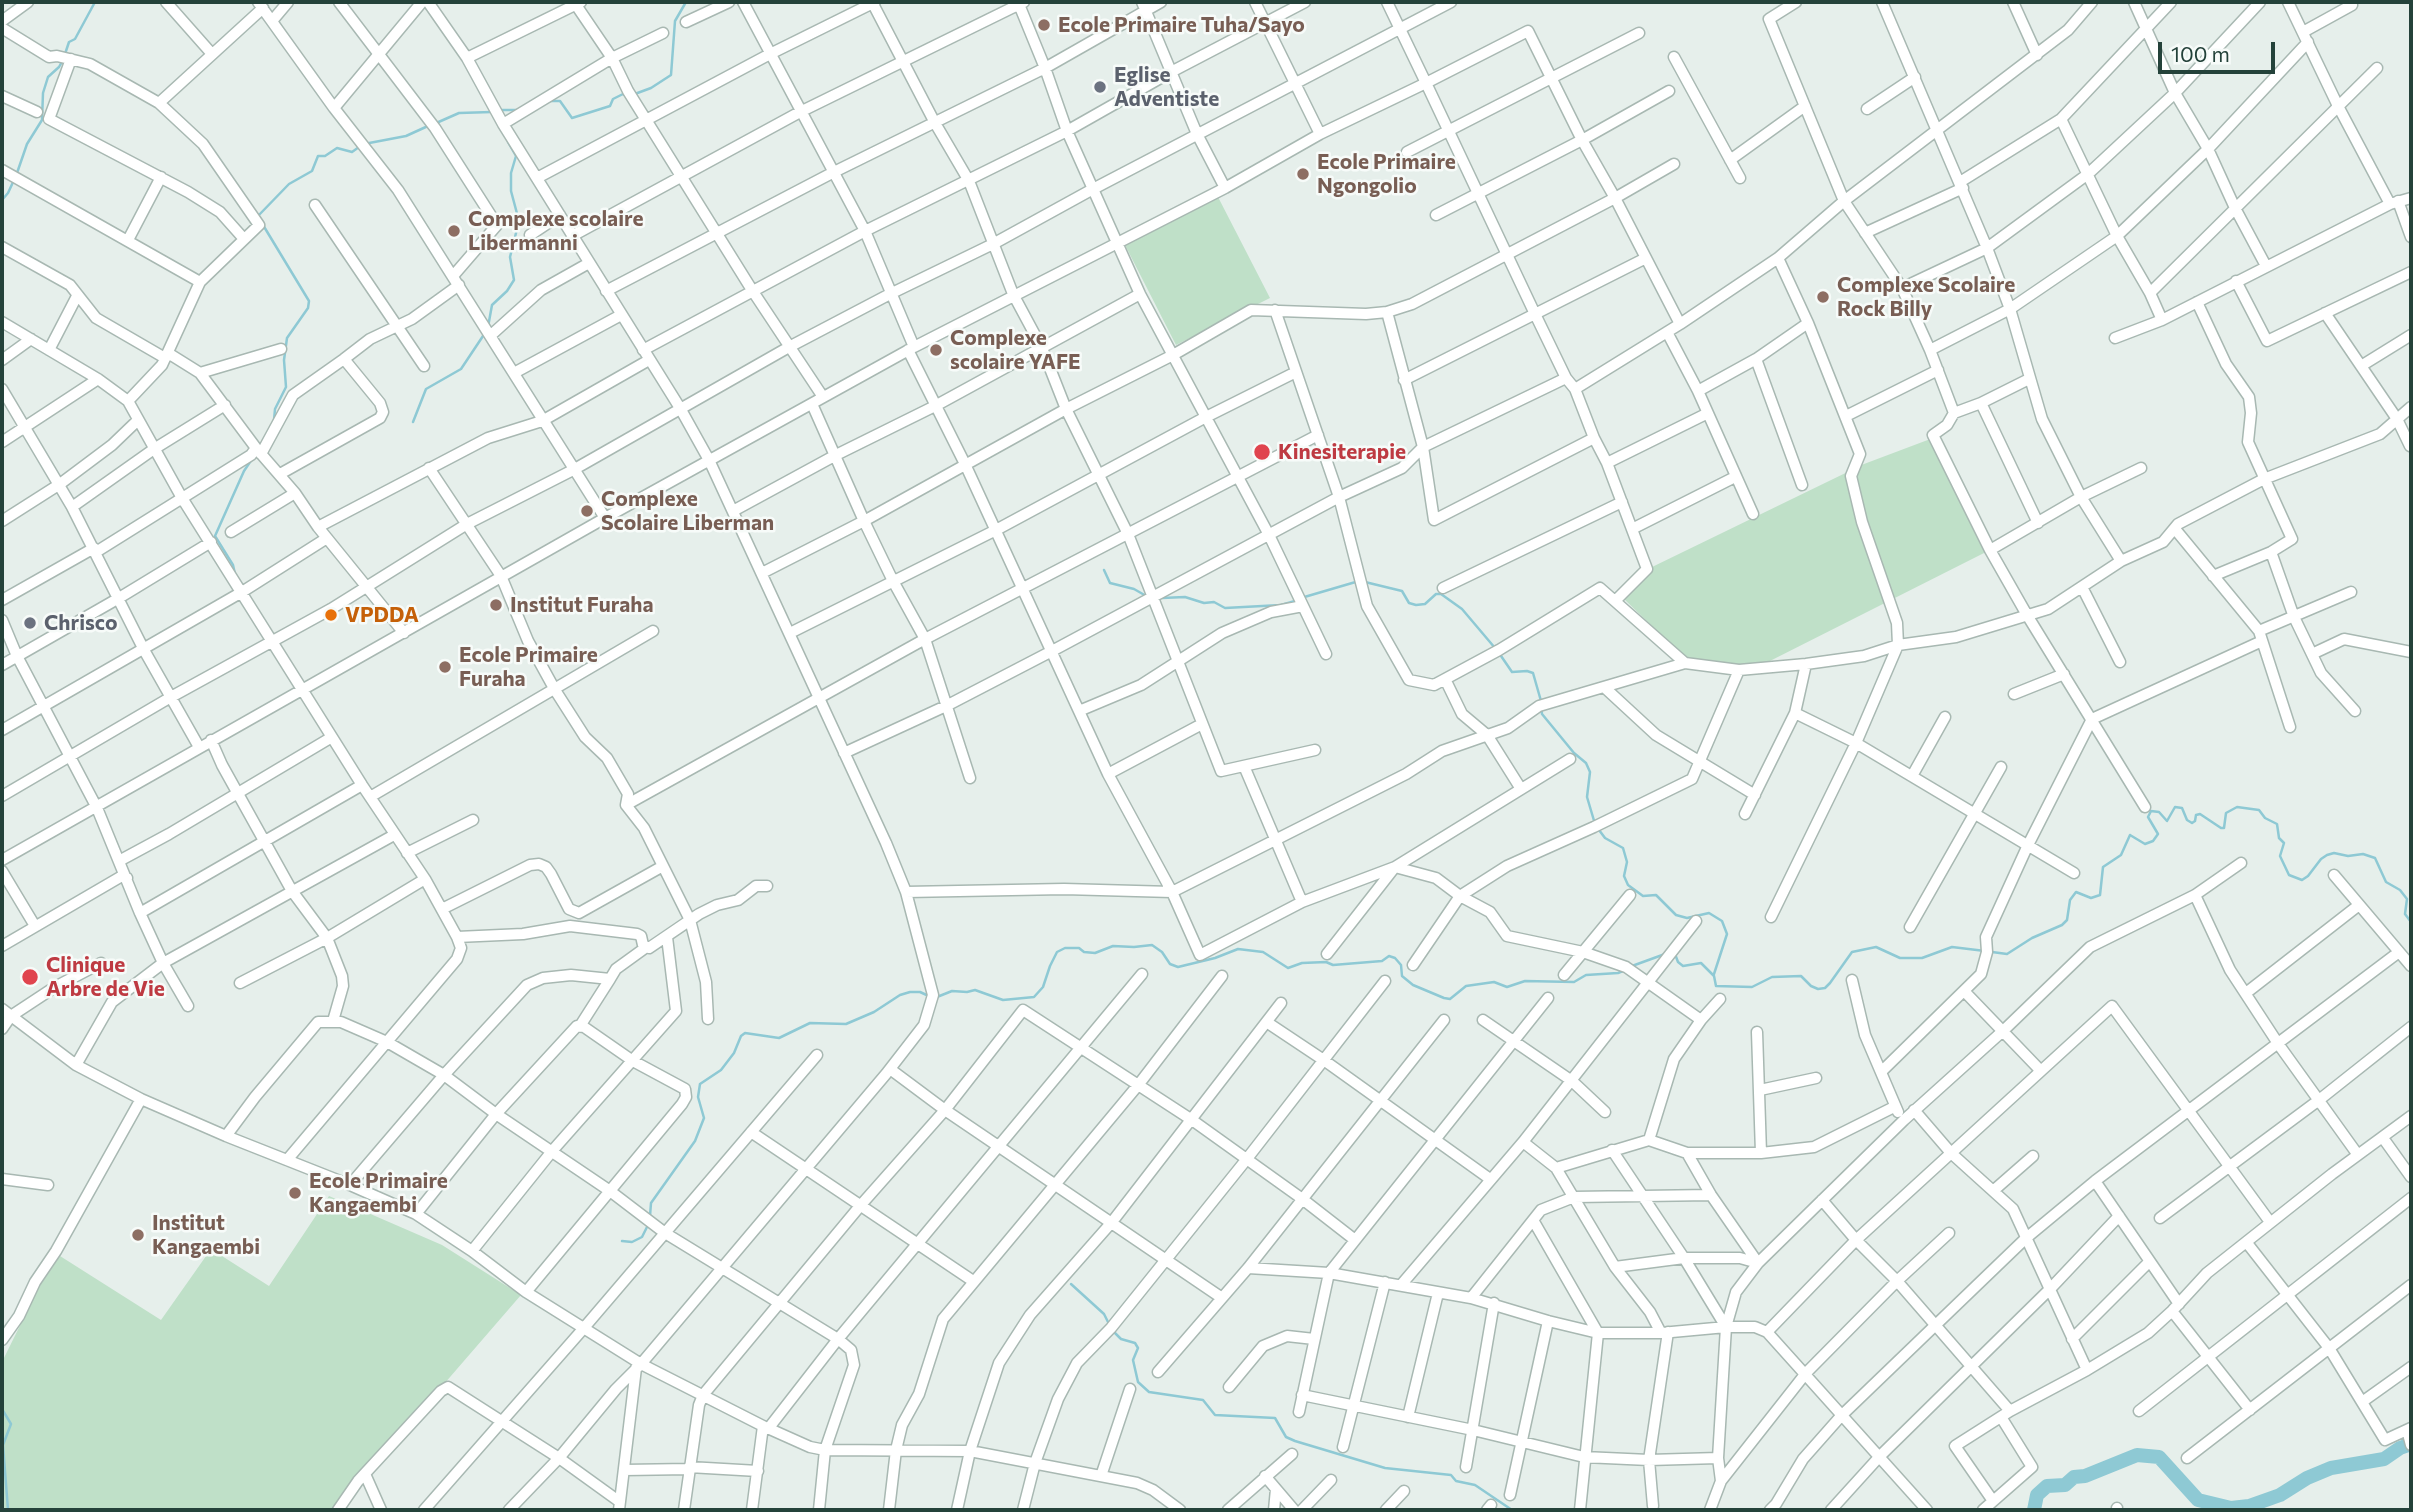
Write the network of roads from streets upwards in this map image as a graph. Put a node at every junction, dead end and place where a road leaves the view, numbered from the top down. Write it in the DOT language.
graph roads {
  1 [pos="28,2"];
  2 [pos="166,2"];
  3 [pos="288,2"];
  4 [pos="339,2"];
  5 [pos="443,2"];
  6 [pos="729,2"];
  7 [pos="743,2"];
  8 [pos="873,2"];
  9 [pos="1161,2"];
  10 [pos="1255,2"];
  11 [pos="1305,2"];
  12 [pos="1387,2"];
  13 [pos="1451,2"];
  14 [pos="1796,2"];
  15 [pos="1882,2"];
  16 [pos="2013,2"];
  17 [pos="2092,2"];
  18 [pos="2134,2"];
  19 [pos="2171,2"];
  20 [pos="2260,2"];
  21 [pos="2288,2"];
  22 [pos="577,3"];
  23 [pos="1021,3"];
  24 [pos="427,4"];
  25 [pos="260,5"];
  26 [pos="2351,5"];
  27 [pos="1144,6"];
  28 [pos="2,21"];
  29 [pos="271,21"];
  30 [pos="1264,21"];
  31 [pos="685,22"];
  32 [pos="2146,27"];
  33 [pos="2,28"];
  34 [pos="1399,28"];
  35 [pos="663,33"];
  36 [pos="1639,33"];
  37 [pos="2305,37"];
  38 [pos="212,54"];
  39 [pos="378,54"];
  40 [pos="770,54"];
  41 [pos="2037,55"];
  42 [pos="1674,57"];
  43 [pos="65,58"];
  44 [pos="467,58"];
  45 [pos="612,58"];
  46 [pos="903,63"];
  47 [pos="1045,68"];
  48 [pos="2376,68"];
  49 [pos="1171,72"];
  50 [pos="1915,77"];
  51 [pos="1552,78"];
  52 [pos="1296,83"];
  53 [pos="1426,83"];
  54 [pos="1669,91"];
  55 [pos="2175,93"];
  56 [pos="2,96"];
  57 [pos="159,103"];
  58 [pos="1805,106"];
  59 [pos="2339,106"];
  60 [pos="334,108"];
  61 [pos="1867,109"];
  62 [pos="800,112"];
  63 [pos="37,113"];
  64 [pos="2061,119"];
  65 [pos="646,120"];
  66 [pos="935,123"];
  67 [pos="503,124"];
  68 [pos="1067,131"];
  69 [pos="1938,131"];
  70 [pos="1450,132"];
  71 [pos="1197,134"];
  72 [pos="1320,134"];
  73 [pos="1582,140"];
  74 [pos="2208,149"];
  75 [pos="1407,152"];
  76 [pos="1730,160"];
  77 [pos="1674,164"];
  78 [pos="834,173"];
  79 [pos="10,174"];
  80 [pos="2088,174"];
  81 [pos="682,175"];
  82 [pos="160,177"];
  83 [pos="537,178"];
  84 [pos="1740,178"];
  85 [pos="969,181"];
  86 [pos="1961,185"];
  87 [pos="1225,188"];
  88 [pos="1093,189"];
  89 [pos="1480,194"];
  90 [pos="1615,198"];
  91 [pos="2411,198"];
  92 [pos="1844,201"];
  93 [pos="2394,202"];
  94 [pos="315,205"];
  95 [pos="2235,208"];
  96 [pos="560,215"];
  97 [pos="1436,215"];
  98 [pos="865,231"];
  99 [pos="1866,233"];
  100 [pos="718,234"];
  101 [pos="530,235"];
  102 [pos="572,236"];
  103 [pos="2117,236"];
  104 [pos="2411,237"];
  105 [pos="244,239"];
  106 [pos="128,240"];
  107 [pos="1116,241"];
  108 [pos="993,244"];
  109 [pos="2,247"];
  110 [pos="1987,248"];
  111 [pos="1507,256"];
  112 [pos="1646,258"];
  113 [pos="1778,258"];
  114 [pos="589,263"];
  115 [pos="2266,266"];
  116 [pos="2411,272"];
  117 [pos="456,280"];
  118 [pos="200,282"];
  119 [pos="2236,282"];
  120 [pos="1902,288"];
  121 [pos="606,290"];
  122 [pos="752,290"];
  123 [pos="2150,293"];
  124 [pos="890,294"];
  125 [pos="1013,294"];
  126 [pos="1140,294"];
  127 [pos="78,296"];
  128 [pos="2196,302"];
  129 [pos="1275,310"];
  130 [pos="2010,310"];
  131 [pos="1387,312"];
  132 [pos="2325,313"];
  133 [pos="1535,314"];
  134 [pos="621,315"];
  135 [pos="2162,320"];
  136 [pos="2,322"];
  137 [pos="1808,323"];
  138 [pos="1680,324"];
  139 [pos="396,327"];
  140 [pos="1667,332"];
  141 [pos="2411,335"];
  142 [pos="490,336"];
  143 [pos="2115,338"];
  144 [pos="32,339"];
  145 [pos="789,347"];
  146 [pos="911,348"];
  147 [pos="1042,348"];
  148 [pos="281,349"];
  149 [pos="49,350"];
  150 [pos="1930,350"];
  151 [pos="646,355"];
  152 [pos="1172,355"];
  153 [pos="167,356"];
  154 [pos="344,359"];
  155 [pos="1756,359"];
  156 [pos="2,360"];
  157 [pos="424,366"];
  158 [pos="2361,366"];
  159 [pos="1938,370"];
  160 [pos="200,373"];
  161 [pos="514,373"];
  162 [pos="1296,373"];
  163 [pos="1566,378"];
  164 [pos="98,379"];
  165 [pos="2029,379"];
  166 [pos="1404,380"];
  167 [pos="2,388"];
  168 [pos="1575,389"];
  169 [pos="1698,391"];
  170 [pos="823,397"];
  171 [pos="128,401"];
  172 [pos="1981,403"];
  173 [pos="812,404"];
  174 [pos="225,405"];
  175 [pos="935,406"];
  176 [pos="2411,407"];
  177 [pos="680,408"];
  178 [pos="1066,409"];
  179 [pos="1954,413"];
  180 [pos="1706,414"];
  181 [pos="1846,416"];
  182 [pos="1204,418"];
  183 [pos="2397,419"];
  184 [pos="138,420"];
  185 [pos="542,421"];
  186 [pos="25,427"];
  187 [pos="1318,435"];
  188 [pos="1594,438"];
  189 [pos="2,442"];
  190 [pos="2410,446"];
  191 [pos="1423,447"];
  192 [pos="154,449"];
  193 [pos="258,451"];
  194 [pos="836,455"];
  195 [pos="709,460"];
  196 [pos="1607,463"];
  197 [pos="965,464"];
  198 [pos="429,468"];
  199 [pos="2141,468"];
  200 [pos="573,470"];
  201 [pos="280,474"];
  202 [pos="1099,474"];
  203 [pos="1735,477"];
  204 [pos="1238,478"];
  205 [pos="2264,479"];
  206 [pos="60,484"];
  207 [pos="1802,485"];
  208 [pos="295,493"];
  209 [pos="1339,497"];
  210 [pos="2081,497"];
  211 [pos="182,498"];
  212 [pos="1622,502"];
  213 [pos="72,507"];
  214 [pos="733,511"];
  215 [pos="1753,514"];
  216 [pos="605,517"];
  217 [pos="864,520"];
  218 [pos="2,521"];
  219 [pos="2038,523"];
  220 [pos="467,524"];
  221 [pos="318,527"];
  222 [pos="1632,528"];
  223 [pos="2175,529"];
  224 [pos="996,530"];
  225 [pos="232,533"];
  226 [pos="1128,534"];
  227 [pos="1269,535"];
  228 [pos="327,538"];
  229 [pos="211,542"];
  230 [pos="95,550"];
  231 [pos="1990,550"];
  232 [pos="2271,552"];
  233 [pos="2121,561"];
  234 [pos="762,573"];
  235 [pos="501,576"];
  236 [pos="2213,576"];
  237 [pos="893,581"];
  238 [pos="365,586"];
  239 [pos="2082,587"];
  240 [pos="1443,588"];
  241 [pos="1022,589"];
  242 [pos="242,592"];
  243 [pos="2351,592"];
  244 [pos="119,598"];
  245 [pos="1151,598"];
  246 [pos="2,600"];
  247 [pos="1615,601"];
  248 [pos="1301,602"];
  249 [pos="2026,615"];
  250 [pos="2294,617"];
  251 [pos="2,620"];
  252 [pos="653,631"];
  253 [pos="404,633"];
  254 [pos="790,634"];
  255 [pos="2260,636"];
  256 [pos="925,639"];
  257 [pos="270,640"];
  258 [pos="1898,645"];
  259 [pos="144,650"];
  260 [pos="1052,651"];
  261 [pos="2411,652"];
  262 [pos="1326,654"];
  263 [pos="2312,654"];
  264 [pos="17,656"];
  265 [pos="1177,662"];
  266 [pos="2120,662"];
  267 [pos="1685,663"];
  268 [pos="1806,664"];
  269 [pos="2,665"];
  270 [pos="1739,670"];
  271 [pos="2064,674"];
  272 [pos="1445,679"];
  273 [pos="1604,687"];
  274 [pos="301,689"];
  275 [pos="555,690"];
  276 [pos="2014,694"];
  277 [pos="170,697"];
  278 [pos="818,697"];
  279 [pos="43,705"];
  280 [pos="948,705"];
  281 [pos="1079,710"];
  282 [pos="2355,711"];
  283 [pos="1795,713"];
  284 [pos="1945,717"];
  285 [pos="2092,719"];
  286 [pos="1202,724"];
  287 [pos="2290,727"];
  288 [pos="2,730"];
  289 [pos="1487,735"];
  290 [pos="332,737"];
  291 [pos="211,740"];
  292 [pos="1856,743"];
  293 [pos="199,747"];
  294 [pos="1315,750"];
  295 [pos="844,753"];
  296 [pos="69,757"];
  297 [pos="1570,759"];
  298 [pos="1699,762"];
  299 [pos="1244,766"];
  300 [pos="2001,767"];
  301 [pos="1108,774"];
  302 [pos="1912,776"];
  303 [pos="970,778"];
  304 [pos="362,785"];
  305 [pos="1521,789"];
  306 [pos="238,793"];
  307 [pos="1755,795"];
  308 [pos="2,796"];
  309 [pos="370,797"];
  310 [pos="626,805"];
  311 [pos="2145,807"];
  312 [pos="97,808"];
  313 [pos="1973,813"];
  314 [pos="1745,814"];
  315 [pos="473,820"];
  316 [pos="394,835"];
  317 [pos="1275,841"];
  318 [pos="264,842"];
  319 [pos="2028,845"];
  320 [pos="407,853"];
  321 [pos="2,860"];
  322 [pos="119,861"];
  323 [pos="2241,863"];
  324 [pos="663,866"];
  325 [pos="1395,867"];
  326 [pos="2,871"];
  327 [pos="2074,873"];
  328 [pos="2334,875"];
  329 [pos="127,878"];
  330 [pos="425,879"];
  331 [pos="767,886"];
  332 [pos="292,891"];
  333 [pos="906,892"];
  334 [pos="1172,892"];
  335 [pos="1629,895"];
  336 [pos="2195,895"];
  337 [pos="1460,896"];
  338 [pos="1302,902"];
  339 [pos="2359,905"];
  340 [pos="442,909"];
  341 [pos="140,913"];
  342 [pos="1771,917"];
  343 [pos="690,920"];
  344 [pos="1696,921"];
  345 [pos="35,926"];
  346 [pos="1910,927"];
  347 [pos="457,937"];
  348 [pos="667,937"];
  349 [pos="327,938"];
  350 [pos="2,946"];
  351 [pos="645,947"];
  352 [pos="1583,952"];
  353 [pos="2399,952"];
  354 [pos="1327,954"];
  355 [pos="101,963"];
  356 [pos="163,963"];
  357 [pos="1413,965"];
  358 [pos="2411,966"];
  359 [pos="1142,974"];
  360 [pos="1564,975"];
  361 [pos="1222,976"];
  362 [pos="610,979"];
  363 [pos="1852,980"];
  364 [pos="1385,981"];
  365 [pos="240,983"];
  366 [pos="1648,984"];
  367 [pos="1964,991"];
  368 [pos="2246,993"];
  369 [pos="1548,998"];
  370 [pos="1720,999"];
  371 [pos="1281,1003"];
  372 [pos="188,1006"];
  373 [pos="6,1013"];
  374 [pos="708,1018"];
  375 [pos="1444,1020"];
  376 [pos="1483,1020"];
  377 [pos="1701,1020"];
  378 [pos="333,1021"];
  379 [pos="1268,1023"];
  380 [pos="580,1026"];
  381 [pos="2411,1027"];
  382 [pos="2,1029"];
  383 [pos="2004,1030"];
  384 [pos="1757,1032"];
  385 [pos="1515,1041"];
  386 [pos="387,1042"];
  387 [pos="2279,1045"];
  388 [pos="1081,1048"];
  389 [pos="817,1055"];
  390 [pos="633,1060"];
  391 [pos="1325,1061"];
  392 [pos="76,1065"];
  393 [pos="890,1069"];
  394 [pos="2040,1070"];
  395 [pos="1881,1072"];
  396 [pos="444,1075"];
  397 [pos="1816,1078"];
  398 [pos="1572,1081"];
  399 [pos="1139,1084"];
  400 [pos="1760,1090"];
  401 [pos="141,1099"];
  402 [pos="1380,1100"];
  403 [pos="2319,1100"];
  404 [pos="1894,1107"];
  405 [pos="945,1110"];
  406 [pos="1914,1110"];
  407 [pos="2189,1111"];
  408 [pos="1605,1112"];
  409 [pos="496,1114"];
  410 [pos="2411,1116"];
  411 [pos="1192,1119"];
  412 [pos="1904,1120"];
  413 [pos="751,1132"];
  414 [pos="226,1136"];
  415 [pos="1434,1139"];
  416 [pos="2383,1139"];
  417 [pos="1648,1140"];
  418 [pos="1523,1142"];
  419 [pos="1000,1146"];
  420 [pos="552,1150"];
  421 [pos="1612,1150"];
  422 [pos="1687,1153"];
  423 [pos="1761,1153"];
  424 [pos="1951,1153"];
  425 [pos="2358,1155"];
  426 [pos="2033,1156"];
  427 [pos="287,1160"];
  428 [pos="1246,1160"];
  429 [pos="2229,1166"];
  430 [pos="1556,1168"];
  431 [pos="804,1169"];
  432 [pos="2411,1177"];
  433 [pos="2,1179"];
  434 [pos="1490,1179"];
  435 [pos="2095,1181"];
  436 [pos="1056,1184"];
  437 [pos="48,1185"];
  438 [pos="350,1185"];
  439 [pos="610,1191"];
  440 [pos="1993,1191"];
  441 [pos="1711,1195"];
  442 [pos="1642,1196"];
  443 [pos="1574,1197"];
  444 [pos="1301,1198"];
  445 [pos="2411,1198"];
  446 [pos="1822,1200"];
  447 [pos="860,1206"];
  448 [pos="416,1214"];
  449 [pos="2119,1216"];
  450 [pos="2160,1218"];
  451 [pos="1533,1220"];
  452 [pos="1112,1222"];
  453 [pos="2270,1222"];
  454 [pos="665,1233"];
  455 [pos="1949,1233"];
  456 [pos="2025,1239"];
  457 [pos="1355,1240"];
  458 [pos="1856,1240"];
  459 [pos="2247,1242"];
  460 [pos="919,1244"];
  461 [pos="472,1251"];
  462 [pos="1685,1258"];
  463 [pos="1163,1260"];
  464 [pos="2149,1262"];
  465 [pos="1758,1263"];
  466 [pos="723,1267"];
  467 [pos="1615,1267"];
  468 [pos="1248,1268"];
  469 [pos="1329,1273"];
  470 [pos="973,1281"];
  471 [pos="1897,1281"];
  472 [pos="1385,1282"];
  473 [pos="1401,1285"];
  474 [pos="2411,1285"];
  475 [pos="2051,1288"];
  476 [pos="526,1292"];
  477 [pos="1438,1293"];
  478 [pos="2287,1295"];
  479 [pos="1222,1298"];
  480 [pos="1471,1298"];
  481 [pos="1494,1303"];
  482 [pos="781,1304"];
  483 [pos="2175,1308"];
  484 [pos="1548,1321"];
  485 [pos="1934,1326"];
  486 [pos="1726,1327"];
  487 [pos="583,1329"];
  488 [pos="1767,1332"];
  489 [pos="1598,1333"];
  490 [pos="1664,1333"];
  491 [pos="838,1339"];
  492 [pos="1314,1339"];
  493 [pos="2072,1339"];
  494 [pos="2,1340"];
  495 [pos="2329,1348"];
  496 [pos="2207,1358"];
  497 [pos="638,1366"];
  498 [pos="1971,1367"];
  499 [pos="2411,1367"];
  500 [pos="2087,1370"];
  501 [pos="1157,1372"];
  502 [pos="1806,1373"];
  503 [pos="1229,1387"];
  504 [pos="1130,1389"];
  505 [pos="702,1395"];
  506 [pos="1302,1395"];
  507 [pos="2362,1402"];
  508 [pos="1354,1406"];
  509 [pos="2250,1410"];
  510 [pos="2139,1411"];
  511 [pos="1298,1412"];
  512 [pos="2006,1414"];
  513 [pos="1841,1416"];
  514 [pos="1408,1417"];
  515 [pos="501,1421"];
  516 [pos="765,1427"];
  517 [pos="1473,1430"];
  518 [pos="2410,1436"];
  519 [pos="1522,1442"];
  520 [pos="1343,1447"];
  521 [pos="825,1450"];
  522 [pos="896,1450"];
  523 [pos="970,1451"];
  524 [pos="1292,1454"];
  525 [pos="1880,1456"];
  526 [pos="1584,1457"];
  527 [pos="559,1458"];
  528 [pos="1718,1458"];
  529 [pos="2187,1458"];
  530 [pos="1649,1460"];
  531 [pos="1035,1463"];
  532 [pos="1466,1467"];
  533 [pos="689,1468"];
  534 [pos="624,1469"];
  535 [pos="758,1471"];
  536 [pos="365,1474"];
  537 [pos="1101,1476"];
  538 [pos="1265,1476"];
  539 [pos="1331,1480"];
  540 [pos="1721,1481"];
  541 [pos="1276,1489"];
  542 [pos="1404,1491"];
  543 [pos="1510,1495"];
  544 [pos="1993,1500"];
  545 [pos="619,1506"];
  546 [pos="1653,1506"];
  547 [pos="338,1510"];
  548 [pos="381,1510"];
  549 [pos="424,1510"];
  550 [pos="509,1510"];
  551 [pos="684,1510"];
  552 [pos="752,1510"];
  553 [pos="819,1510"];
  554 [pos="889,1510"];
  555 [pos="957,1510"];
  556 [pos="1023,1510"];
  557 [pos="1180,1510"];
  558 [pos="1228,1510"];
  559 [pos="1274,1510"];
  560 [pos="1294,1510"];
  561 [pos="1301,1510"];
  562 [pos="1386,1510"];
  563 [pos="1580,1510"];
  564 [pos="1710,1510"];
  565 [pos="1770,1510"];
  566 [pos="1831,1510"];
  567 [pos="1927,1510"];
  568 [pos="1983,1510"];
  1 -- 28 [label="street"];
  2 -- 38 [label="street"];
  3 -- 29 [label="street"];
  4 -- 39 [label="street"];
  5 -- 24 [label="street"];
  6 -- 31 [label="street"];
  7 -- 40 [label="street"];
  8 -- 40 [label="street"];
  8 -- 46 [label="street"];
  9 -- 27 [label="street"];
  10 -- 30 [label="street"];
  11 -- 30 [label="street"];
  12 -- 34 [label="street"];
  13 -- 34 [label="street"];
  14 -- 58 [label="street"];
  15 -- 50 [label="street"];
  16 -- 41 [label="street"];
  17 -- 41 [label="street"];
  18 -- 32 [label="street"];
  19 -- 32 [label="street"];
  20 -- 55 [label="street"];
  21 -- 37 [label="street"];
  22 -- 44 [label="street"];
  22 -- 45 [label="street"];
  23 -- 46 [label="street"];
  23 -- 47 [label="street"];
  24 -- 39 [label="street"];
  24 -- 44 [label="street"];
  25 -- 29 [label="street"];
  25 -- 38 [label="street"];
  26 -- 37 [label="street"];
  27 -- 47 [label="street"];
  27 -- 49 [label="street"];
  29 -- 60 [label="street"];
  30 -- 49 [label="street"];
  30 -- 52 [label="street"];
  32 -- 55 [label="street"];
  32 -- 64 [label="street"];
  33 -- 43 [label="street"];
  34 -- 52 [label="street"];
  34 -- 53 [label="street"];
  35 -- 45 [label="street"];
  36 -- 51 [label="street"];
  37 -- 59 [label="street"];
  37 -- 74 [label="street"];
  38 -- 57 [label="street"];
  39 -- 60 [label="street"];
  39 -- 117 [label="street"];
  40 -- 62 [label="street"];
  40 -- 65 [label="street"];
  41 -- 69 [label="street"];
  42 -- 76 [label="street"];
  43 -- 57 [label="street"];
  43 -- 82 [label="street"];
  44 -- 67 [label="street"];
  45 -- 65 [label="street"];
  45 -- 67 [label="street"];
  46 -- 62 [label="street"];
  46 -- 66 [label="street"];
  47 -- 66 [label="street"];
  47 -- 68 [label="street"];
  48 -- 59 [label="street"];
  49 -- 68 [label="street"];
  49 -- 71 [label="street"];
  50 -- 61 [label="street"];
  50 -- 69 [label="street"];
  51 -- 53 [label="street"];
  51 -- 70 [label="street"];
  51 -- 73 [label="street"];
  52 -- 71 [label="street"];
  52 -- 72 [label="street"];
  53 -- 70 [label="street"];
  53 -- 72 [label="street"];
  54 -- 73 [label="street"];
  55 -- 74 [label="street"];
  55 -- 80 [label="street"];
  56 -- 63 [label="street"];
  57 -- 105 [label="street"];
  58 -- 76 [label="street"];
  58 -- 92 [label="street"];
  59 -- 93 [label="street"];
  59 -- 95 [label="street"];
  60 -- 117 [label="street"];
  62 -- 78 [label="street"];
  62 -- 81 [label="street"];
  64 -- 80 [label="street"];
  64 -- 86 [label="street"];
  65 -- 81 [label="street"];
  65 -- 83 [label="street"];
  66 -- 78 [label="street"];
  66 -- 85 [label="street"];
  67 -- 83 [label="street"];
  68 -- 85 [label="street"];
  68 -- 88 [label="street"];
  69 -- 86 [label="street"];
  69 -- 92 [label="street"];
  70 -- 75 [label="street"];
  70 -- 89 [label="street"];
  71 -- 87 [label="street"];
  71 -- 88 [label="street"];
  72 -- 87 [label="street"];
  73 -- 89 [label="street"];
  73 -- 90 [label="street"];
  74 -- 95 [label="street"];
  74 -- 103 [label="street"];
  76 -- 84 [label="street"];
  77 -- 90 [label="street"];
  78 -- 98 [label="street"];
  78 -- 100 [label="street"];
  79 -- 106 [label="street"];
  80 -- 103 [label="street"];
  80 -- 110 [label="street"];
  81 -- 100 [label="street"];
  81 -- 102 [label="street"];
  82 -- 105 [label="street"];
  82 -- 106 [label="street"];
  83 -- 96 [label="street"];
  85 -- 98 [label="street"];
  85 -- 108 [label="street"];
  86 -- 99 [label="street"];
  86 -- 110 [label="street"];
  87 -- 107 [label="street"];
  88 -- 107 [label="street"];
  88 -- 108 [label="street"];
  89 -- 97 [label="street"];
  89 -- 111 [label="street"];
  90 -- 111 [label="street"];
  90 -- 112 [label="street"];
  91 -- 93 [label="street"];
  92 -- 99 [label="street"];
  92 -- 113 [label="street"];
  93 -- 104 [label="street"];
  93 -- 115 [label="street"];
  94 -- 139 [label="street"];
  95 -- 115 [label="street"];
  95 -- 123 [label="street"];
  96 -- 101 [label="street"];
  96 -- 102 [label="street"];
  98 -- 122 [label="street"];
  98 -- 124 [label="street"];
  99 -- 120 [label="street"];
  100 -- 121 [label="street"];
  100 -- 122 [label="street"];
  102 -- 114 [label="street"];
  103 -- 123 [label="street"];
  103 -- 130 [label="street"];
  105 -- 118 [label="street"];
  106 -- 118 [label="street"];
  107 -- 125 [label="street"];
  107 -- 126 [label="street"];
  108 -- 124 [label="street"];
  108 -- 125 [label="street"];
  109 -- 127 [label="street"];
  110 -- 120 [label="street"];
  110 -- 130 [label="street"];
  111 -- 131 [label="street"];
  111 -- 133 [label="street"];
  112 -- 133 [label="street"];
  112 -- 138 [label="street"];
  113 -- 137 [label="street"];
  113 -- 138 [label="street"];
  114 -- 121 [label="street"];
  114 -- 142 [label="street"];
  115 -- 119 [label="street"];
  116 -- 132 [label="street"];
  117 -- 139 [label="street"];
  117 -- 142 [label="street"];
  118 -- 153 [label="street"];
  119 -- 128 [label="street"];
  119 -- 132 [label="street"];
  120 -- 150 [label="street"];
  121 -- 134 [label="street"];
  122 -- 145 [label="street"];
  122 -- 151 [label="street"];
  123 -- 135 [label="street"];
  124 -- 145 [label="street"];
  124 -- 146 [label="street"];
  125 -- 146 [label="street"];
  125 -- 147 [label="street"];
  126 -- 147 [label="street"];
  126 -- 152 [label="street"];
  127 -- 149 [label="street"];
  127 -- 153 [label="street"];
  128 -- 135 [label="street"];
  128 -- 205 [label="street"];
  129 -- 131 [label="street"];
  129 -- 152 [label="street"];
  129 -- 162 [label="street"];
  130 -- 150 [label="street"];
  130 -- 165 [label="street"];
  131 -- 166 [label="street"];
  132 -- 158 [label="street"];
  133 -- 163 [label="street"];
  133 -- 166 [label="street"];
  134 -- 151 [label="street"];
  134 -- 161 [label="street"];
  135 -- 143 [label="street"];
  136 -- 144 [label="street"];
  137 -- 155 [label="street"];
  137 -- 181 [label="street"];
  138 -- 140 [label="street"];
  139 -- 154 [label="street"];
  139 -- 157 [label="street"];
  140 -- 168 [label="street"];
  140 -- 169 [label="street"];
  141 -- 158 [label="street"];
  142 -- 161 [label="street"];
  144 -- 149 [label="street"];
  144 -- 156 [label="street"];
  145 -- 170 [label="street"];
  145 -- 177 [label="street"];
  146 -- 170 [label="street"];
  146 -- 175 [label="street"];
  147 -- 175 [label="street"];
  147 -- 178 [label="street"];
  148 -- 160 [label="street"];
  149 -- 164 [label="street"];
  150 -- 159 [label="street"];
  151 -- 177 [label="street"];
  151 -- 185 [label="street"];
  152 -- 178 [label="street"];
  152 -- 182 [label="street"];
  153 -- 160 [label="street"];
  153 -- 171 [label="street"];
  154 -- 193 [label="street"];
  154 -- 201 [label="street"];
  155 -- 169 [label="street"];
  155 -- 207 [label="street"];
  158 -- 183 [label="street"];
  159 -- 179 [label="street"];
  159 -- 181 [label="street"];
  160 -- 174 [label="street"];
  161 -- 185 [label="street"];
  162 -- 182 [label="street"];
  162 -- 187 [label="street"];
  163 -- 168 [label="street"];
  163 -- 191 [label="street"];
  164 -- 171 [label="street"];
  164 -- 186 [label="street"];
  165 -- 172 [label="street"];
  165 -- 210 [label="street"];
  166 -- 191 [label="street"];
  167 -- 186 [label="street"];
  168 -- 188 [label="street"];
  169 -- 180 [label="street"];
  170 -- 173 [label="street"];
  171 -- 184 [label="street"];
  172 -- 179 [label="street"];
  172 -- 219 [label="street"];
  173 -- 194 [label="street"];
  173 -- 195 [label="street"];
  174 -- 192 [label="street"];
  174 -- 193 [label="street"];
  175 -- 194 [label="street"];
  175 -- 197 [label="street"];
  176 -- 183 [label="street"];
  177 -- 195 [label="street"];
  177 -- 200 [label="street"];
  178 -- 197 [label="street"];
  178 -- 202 [label="street"];
  179 -- 231 [label="street"];
  180 -- 196 [label="street"];
  180 -- 203 [label="street"];
  181 -- 258 [label="street"];
  182 -- 202 [label="street"];
  182 -- 204 [label="street"];
  183 -- 190 [label="street"];
  183 -- 205 [label="street"];
  184 -- 192 [label="street"];
  184 -- 206 [label="street"];
  185 -- 198 [label="street"];
  185 -- 200 [label="street"];
  186 -- 189 [label="street"];
  186 -- 206 [label="street"];
  187 -- 204 [label="street"];
  187 -- 209 [label="street"];
  188 -- 191 [label="street"];
  188 -- 196 [label="street"];
  191 -- 209 [label="street"];
  192 -- 211 [label="street"];
  192 -- 213 [label="street"];
  193 -- 201 [label="street"];
  193 -- 211 [label="street"];
  194 -- 214 [label="street"];
  194 -- 217 [label="street"];
  195 -- 214 [label="street"];
  195 -- 216 [label="street"];
  196 -- 212 [label="street"];
  197 -- 217 [label="street"];
  197 -- 224 [label="street"];
  198 -- 220 [label="street"];
  198 -- 221 [label="street"];
  199 -- 210 [label="street"];
  200 -- 216 [label="street"];
  200 -- 220 [label="street"];
  201 -- 208 [label="street"];
  202 -- 224 [label="street"];
  202 -- 226 [label="street"];
  203 -- 215 [label="street"];
  203 -- 222 [label="street"];
  204 -- 226 [label="street"];
  204 -- 227 [label="street"];
  205 -- 223 [label="street"];
  205 -- 232 [label="street"];
  206 -- 213 [label="street"];
  206 -- 218 [label="street"];
  208 -- 221 [label="street"];
  208 -- 225 [label="street"];
  209 -- 227 [label="street"];
  209 -- 272 [label="street"];
  210 -- 219 [label="street"];
  210 -- 233 [label="street"];
  211 -- 229 [label="street"];
  211 -- 230 [label="street"];
  212 -- 222 [label="street"];
  212 -- 240 [label="street"];
  213 -- 230 [label="street"];
  214 -- 234 [label="street"];
  216 -- 235 [label="street"];
  217 -- 234 [label="street"];
  217 -- 237 [label="street"];
  219 -- 231 [label="street"];
  220 -- 235 [label="street"];
  220 -- 238 [label="street"];
  221 -- 228 [label="street"];
  222 -- 247 [label="street"];
  223 -- 233 [label="street"];
  223 -- 236 [label="street"];
  224 -- 237 [label="street"];
  224 -- 241 [label="street"];
  226 -- 241 [label="street"];
  226 -- 245 [label="street"];
  227 -- 245 [label="street"];
  227 -- 248 [label="street"];
  228 -- 238 [label="street"];
  228 -- 242 [label="street"];
  229 -- 242 [label="street"];
  229 -- 244 [label="street"];
  230 -- 244 [label="street"];
  230 -- 246 [label="street"];
  231 -- 249 [label="street"];
  232 -- 236 [label="street"];
  232 -- 250 [label="street"];
  233 -- 239 [label="street"];
  234 -- 254 [label="street"];
  235 -- 253 [label="street"];
  235 -- 275 [label="street"];
  236 -- 255 [label="street"];
  237 -- 254 [label="street"];
  237 -- 256 [label="street"];
  238 -- 253 [label="street"];
  238 -- 257 [label="street"];
  239 -- 249 [label="street"];
  239 -- 266 [label="street"];
  241 -- 256 [label="street"];
  241 -- 260 [label="street"];
  242 -- 257 [label="street"];
  242 -- 259 [label="street"];
  243 -- 250 [label="street"];
  244 -- 259 [label="street"];
  244 -- 264 [label="street"];
  245 -- 260 [label="street"];
  245 -- 265 [label="street"];
  247 -- 267 [label="street"];
  247 -- 272 [label="street"];
  248 -- 262 [label="street"];
  248 -- 265 [label="street"];
  249 -- 258 [label="street"];
  249 -- 271 [label="street"];
  250 -- 255 [label="street"];
  250 -- 263 [label="street"];
  251 -- 264 [label="street"];
  252 -- 275 [label="street"];
  253 -- 274 [label="street"];
  254 -- 278 [label="street"];
  255 -- 285 [label="street"];
  255 -- 287 [label="street"];
  256 -- 278 [label="street"];
  256 -- 280 [label="street"];
  257 -- 274 [label="street"];
  257 -- 277 [label="street"];
  258 -- 268 [label="street"];
  258 -- 292 [label="street"];
  259 -- 277 [label="street"];
  259 -- 279 [label="street"];
  260 -- 280 [label="street"];
  260 -- 281 [label="street"];
  261 -- 263 [label="street"];
  263 -- 282 [label="street"];
  264 -- 269 [label="street"];
  264 -- 279 [label="street"];
  265 -- 281 [label="street"];
  265 -- 286 [label="street"];
  267 -- 270 [label="street"];
  267 -- 273 [label="street"];
  268 -- 270 [label="street"];
  268 -- 283 [label="street"];
  270 -- 298 [label="street"];
  271 -- 276 [label="street"];
  271 -- 285 [label="street"];
  272 -- 289 [label="street"];
  273 -- 289 [label="street"];
  273 -- 298 [label="street"];
  274 -- 290 [label="street"];
  274 -- 291 [label="street"];
  275 -- 309 [label="street"];
  275 -- 310 [label="street"];
  277 -- 293 [label="street"];
  277 -- 296 [label="street"];
  278 -- 295 [label="street"];
  278 -- 310 [label="street"];
  279 -- 288 [label="street"];
  279 -- 296 [label="street"];
  280 -- 295 [label="street"];
  280 -- 303 [label="street"];
  281 -- 301 [label="street"];
  283 -- 292 [label="street"];
  283 -- 307 [label="street"];
  284 -- 302 [label="street"];
  285 -- 311 [label="street"];
  285 -- 319 [label="street"];
  286 -- 299 [label="street"];
  286 -- 301 [label="street"];
  289 -- 305 [label="street"];
  289 -- 317 [label="street"];
  290 -- 304 [label="street"];
  290 -- 306 [label="street"];
  291 -- 293 [label="street"];
  291 -- 306 [label="street"];
  292 -- 302 [label="street"];
  292 -- 342 [label="street"];
  293 -- 312 [label="street"];
  294 -- 299 [label="street"];
  295 -- 333 [label="street"];
  296 -- 308 [label="street"];
  296 -- 312 [label="street"];
  297 -- 305 [label="street"];
  298 -- 307 [label="street"];
  298 -- 337 [label="street"];
  299 -- 317 [label="street"];
  300 -- 313 [label="street"];
  301 -- 334 [label="street"];
  302 -- 313 [label="street"];
  304 -- 309 [label="street"];
  304 -- 318 [label="street"];
  305 -- 325 [label="street"];
  306 -- 318 [label="street"];
  306 -- 322 [label="street"];
  307 -- 314 [label="street"];
  309 -- 316 [label="street"];
  310 -- 324 [label="street"];
  312 -- 321 [label="street"];
  312 -- 322 [label="street"];
  313 -- 319 [label="street"];
  313 -- 346 [label="street"];
  315 -- 320 [label="street"];
  316 -- 320 [label="street"];
  316 -- 332 [label="street"];
  317 -- 334 [label="street"];
  317 -- 338 [label="street"];
  318 -- 332 [label="street"];
  318 -- 341 [label="street"];
  319 -- 327 [label="street"];
  319 -- 367 [label="street"];
  320 -- 330 [label="street"];
  322 -- 329 [label="street"];
  323 -- 336 [label="street"];
  324 -- 340 [label="street"];
  324 -- 343 [label="street"];
  325 -- 337 [label="street"];
  325 -- 338 [label="street"];
  325 -- 354 [label="street"];
  326 -- 345 [label="street"];
  328 -- 339 [label="street"];
  329 -- 341 [label="street"];
  329 -- 345 [label="street"];
  330 -- 340 [label="street"];
  330 -- 349 [label="street"];
  331 -- 343 [label="street"];
  332 -- 349 [label="street"];
  332 -- 356 [label="street"];
  333 -- 334 [label="street"];
  333 -- 393 [label="street"];
  334 -- 338 [label="street"];
  335 -- 352 [label="street"];
  336 -- 368 [label="street"];
  336 -- 383 [label="street"];
  337 -- 352 [label="street"];
  337 -- 357 [label="street"];
  339 -- 353 [label="street"];
  339 -- 368 [label="street"];
  340 -- 347 [label="street"];
  341 -- 356 [label="street"];
  343 -- 348 [label="street"];
  343 -- 374 [label="street"];
  344 -- 366 [label="street"];
  345 -- 350 [label="street"];
  347 -- 351 [label="street"];
  347 -- 386 [label="street"];
  348 -- 351 [label="street"];
  348 -- 390 [label="street"];
  349 -- 365 [label="street"];
  349 -- 378 [label="street"];
  351 -- 362 [label="street"];
  352 -- 360 [label="street"];
  352 -- 366 [label="street"];
  353 -- 358 [label="street"];
  353 -- 387 [label="street"];
  355 -- 373 [label="street"];
  356 -- 372 [label="street"];
  356 -- 392 [label="street"];
  359 -- 388 [label="street"];
  361 -- 399 [label="street"];
  362 -- 380 [label="street"];
  362 -- 396 [label="street"];
  363 -- 395 [label="street"];
  364 -- 391 [label="street"];
  366 -- 377 [label="street"];
  366 -- 398 [label="street"];
  367 -- 383 [label="street"];
  367 -- 395 [label="street"];
  368 -- 387 [label="street"];
  369 -- 385 [label="street"];
  370 -- 377 [label="street"];
  371 -- 379 [label="street"];
  373 -- 382 [label="street"];
  373 -- 392 [label="street"];
  375 -- 402 [label="street"];
  376 -- 385 [label="street"];
  377 -- 417 [label="street"];
  378 -- 386 [label="street"];
  378 -- 414 [label="street"];
  379 -- 391 [label="street"];
  379 -- 411 [label="street"];
  380 -- 390 [label="street"];
  380 -- 409 [label="street"];
  381 -- 403 [label="street"];
  383 -- 394 [label="street"];
  383 -- 406 [label="street"];
  384 -- 400 [label="street"];
  385 -- 398 [label="street"];
  385 -- 415 [label="street"];
  386 -- 396 [label="street"];
  386 -- 427 [label="street"];
  387 -- 403 [label="street"];
  387 -- 407 [label="street"];
  388 -- 399 [label="street"];
  388 -- 405 [label="street"];
  388 -- 419 [label="street"];
  389 -- 413 [label="street"];
  390 -- 420 [label="street"];
  390 -- 439 [label="street"];
  391 -- 402 [label="street"];
  391 -- 428 [label="street"];
  392 -- 401 [label="street"];
  393 -- 405 [label="street"];
  393 -- 431 [label="street"];
  394 -- 407 [label="street"];
  394 -- 424 [label="street"];
  395 -- 404 [label="street"];
  396 -- 409 [label="street"];
  396 -- 438 [label="street"];
  397 -- 400 [label="street"];
  398 -- 408 [label="street"];
  398 -- 418 [label="street"];
  399 -- 411 [label="street"];
  399 -- 436 [label="street"];
  400 -- 423 [label="street"];
  401 -- 414 [label="street"];
  401 -- 494 [label="street"];
  402 -- 415 [label="street"];
  402 -- 444 [label="street"];
  403 -- 425 [label="street"];
  403 -- 429 [label="street"];
  404 -- 412 [label="street"];
  404 -- 423 [label="street"];
  405 -- 419 [label="street"];
  405 -- 447 [label="street"];
  406 -- 412 [label="street"];
  406 -- 424 [label="street"];
  407 -- 429 [label="street"];
  407 -- 435 [label="street"];
  409 -- 420 [label="street"];
  409 -- 448 [label="street"];
  410 -- 416 [label="street"];
  411 -- 428 [label="street"];
  411 -- 452 [label="street"];
  412 -- 446 [label="street"];
  413 -- 431 [label="street"];
  413 -- 454 [label="street"];
  414 -- 427 [label="street"];
  415 -- 434 [label="street"];
  415 -- 457 [label="street"];
  416 -- 425 [label="street"];
  416 -- 432 [label="street"];
  417 -- 421 [label="street"];
  417 -- 422 [label="street"];
  418 -- 430 [label="street"];
  418 -- 434 [label="street"];
  419 -- 436 [label="street"];
  419 -- 460 [label="street"];
  420 -- 439 [label="street"];
  420 -- 461 [label="street"];
  421 -- 430 [label="street"];
  421 -- 442 [label="street"];
  422 -- 423 [label="street"];
  422 -- 441 [label="street"];
  424 -- 440 [label="street"];
  424 -- 458 [label="street"];
  425 -- 453 [label="street"];
  426 -- 440 [label="street"];
  427 -- 438 [label="street"];
  428 -- 444 [label="street"];
  428 -- 463 [label="street"];
  429 -- 450 [label="street"];
  429 -- 453 [label="street"];
  430 -- 443 [label="street"];
  431 -- 447 [label="street"];
  431 -- 466 [label="street"];
  433 -- 437 [label="street"];
  434 -- 473 [label="street"];
  435 -- 449 [label="street"];
  435 -- 456 [label="street"];
  436 -- 452 [label="street"];
  436 -- 470 [label="street"];
  438 -- 448 [label="street"];
  439 -- 454 [label="street"];
  439 -- 476 [label="street"];
  440 -- 456 [label="street"];
  441 -- 442 [label="street"];
  441 -- 465 [label="street"];
  442 -- 443 [label="street"];
  442 -- 462 [label="street"];
  443 -- 451 [label="street"];
  443 -- 467 [label="street"];
  444 -- 457 [label="street"];
  444 -- 468 [label="street"];
  445 -- 478 [label="street"];
  446 -- 458 [label="street"];
  446 -- 465 [label="street"];
  447 -- 460 [label="street"];
  447 -- 482 [label="street"];
  448 -- 461 [label="street"];
  449 -- 464 [label="street"];
  449 -- 475 [label="street"];
  451 -- 480 [label="street"];
  451 -- 489 [label="street"];
  452 -- 463 [label="street"];
  452 -- 523 [label="street"];
  453 -- 459 [label="street"];
  454 -- 466 [label="street"];
  454 -- 487 [label="street"];
  455 -- 471 [label="street"];
  456 -- 475 [label="street"];
  456 -- 485 [label="street"];
  457 -- 469 [label="street"];
  458 -- 471 [label="street"];
  458 -- 488 [label="street"];
  459 -- 478 [label="street"];
  459 -- 483 [label="street"];
  460 -- 470 [label="street"];
  460 -- 491 [label="street"];
  461 -- 476 [label="street"];
  462 -- 465 [label="street"];
  462 -- 467 [label="street"];
  462 -- 486 [label="street"];
  463 -- 479 [label="street"];
  463 -- 531 [label="street"];
  464 -- 483 [label="street"];
  464 -- 493 [label="street"];
  465 -- 486 [label="street"];
  466 -- 482 [label="street"];
  466 -- 497 [label="street"];
  467 -- 490 [label="street"];
  468 -- 469 [label="street"];
  468 -- 479 [label="street"];
  469 -- 472 [label="street"];
  469 -- 492 [label="street"];
  470 -- 522 [label="street"];
  471 -- 485 [label="street"];
  471 -- 502 [label="street"];
  472 -- 473 [label="street"];
  472 -- 508 [label="street"];
  473 -- 477 [label="street"];
  474 -- 495 [label="street"];
  475 -- 493 [label="street"];
  475 -- 498 [label="street"];
  476 -- 487 [label="street"];
  477 -- 480 [label="street"];
  477 -- 514 [label="street"];
  478 -- 495 [label="street"];
  478 -- 496 [label="street"];
  479 -- 501 [label="street"];
  480 -- 481 [label="street"];
  481 -- 484 [label="street"];
  481 -- 517 [label="street"];
  482 -- 491 [label="street"];
  482 -- 505 [label="street"];
  483 -- 496 [label="street"];
  483 -- 500 [label="street"];
  484 -- 489 [label="street"];
  484 -- 519 [label="street"];
  485 -- 498 [label="street"];
  485 -- 513 [label="street"];
  486 -- 488 [label="street"];
  486 -- 490 [label="street"];
  486 -- 528 [label="street"];
  487 -- 497 [label="street"];
  487 -- 515 [label="street"];
  488 -- 502 [label="street"];
  489 -- 490 [label="street"];
  489 -- 526 [label="street"];
  490 -- 530 [label="street"];
  491 -- 516 [label="street"];
  491 -- 521 [label="street"];
  492 -- 503 [label="street"];
  492 -- 506 [label="street"];
  493 -- 500 [label="street"];
  495 -- 507 [label="street"];
  495 -- 509 [label="street"];
  496 -- 509 [label="street"];
  496 -- 510 [label="street"];
  497 -- 505 [label="street"];
  497 -- 527 [label="street"];
  497 -- 534 [label="street"];
  498 -- 512 [label="street"];
  498 -- 525 [label="street"];
  499 -- 507 [label="street"];
  500 -- 512 [label="street"];
  502 -- 513 [label="street"];
  502 -- 540 [label="street"];
  504 -- 537 [label="street"];
  505 -- 516 [label="street"];
  505 -- 533 [label="street"];
  506 -- 508 [label="street"];
  506 -- 511 [label="street"];
  507 -- 518 [label="street"];
  508 -- 514 [label="street"];
  508 -- 520 [label="street"];
  509 -- 529 [label="street"];
  512 -- 544 [label="street"];
  512 -- 544 [label="street"];
  513 -- 525 [label="street"];
  513 -- 565 [label="street"];
  514 -- 517 [label="street"];
  515 -- 527 [label="street"];
  515 -- 536 [label="street"];
  515 -- 549 [label="street"];
  516 -- 521 [label="street"];
  516 -- 535 [label="street"];
  517 -- 519 [label="street"];
  517 -- 532 [label="street"];
  519 -- 526 [label="street"];
  519 -- 543 [label="street"];
  521 -- 522 [label="street"];
  521 -- 553 [label="street"];
  522 -- 523 [label="street"];
  522 -- 554 [label="street"];
  523 -- 531 [label="street"];
  523 -- 555 [label="street"];
  524 -- 538 [label="street"];
  525 -- 566 [label="street"];
  525 -- 567 [label="street"];
  526 -- 530 [label="street"];
  526 -- 563 [label="street"];
  527 -- 545 [label="street"];
  527 -- 550 [label="street"];
  528 -- 530 [label="street"];
  528 -- 540 [label="street"];
  530 -- 546 [label="street"];
  531 -- 537 [label="street"];
  531 -- 556 [label="street"];
  533 -- 534 [label="street"];
  533 -- 535 [label="street"];
  533 -- 551 [label="street"];
  534 -- 545 [label="street"];
  535 -- 552 [label="street"];
  536 -- 547 [label="street"];
  536 -- 548 [label="street"];
  537 -- 557 [label="street"];
  538 -- 541 [label="street"];
  538 -- 558 [label="street"];
  539 -- 561 [label="street"];
  540 -- 564 [label="street"];
  541 -- 559 [label="street"];
  541 -- 560 [label="street"];
  542 -- 562 [label="street"];
  544 -- 568 [label="street"];
}
